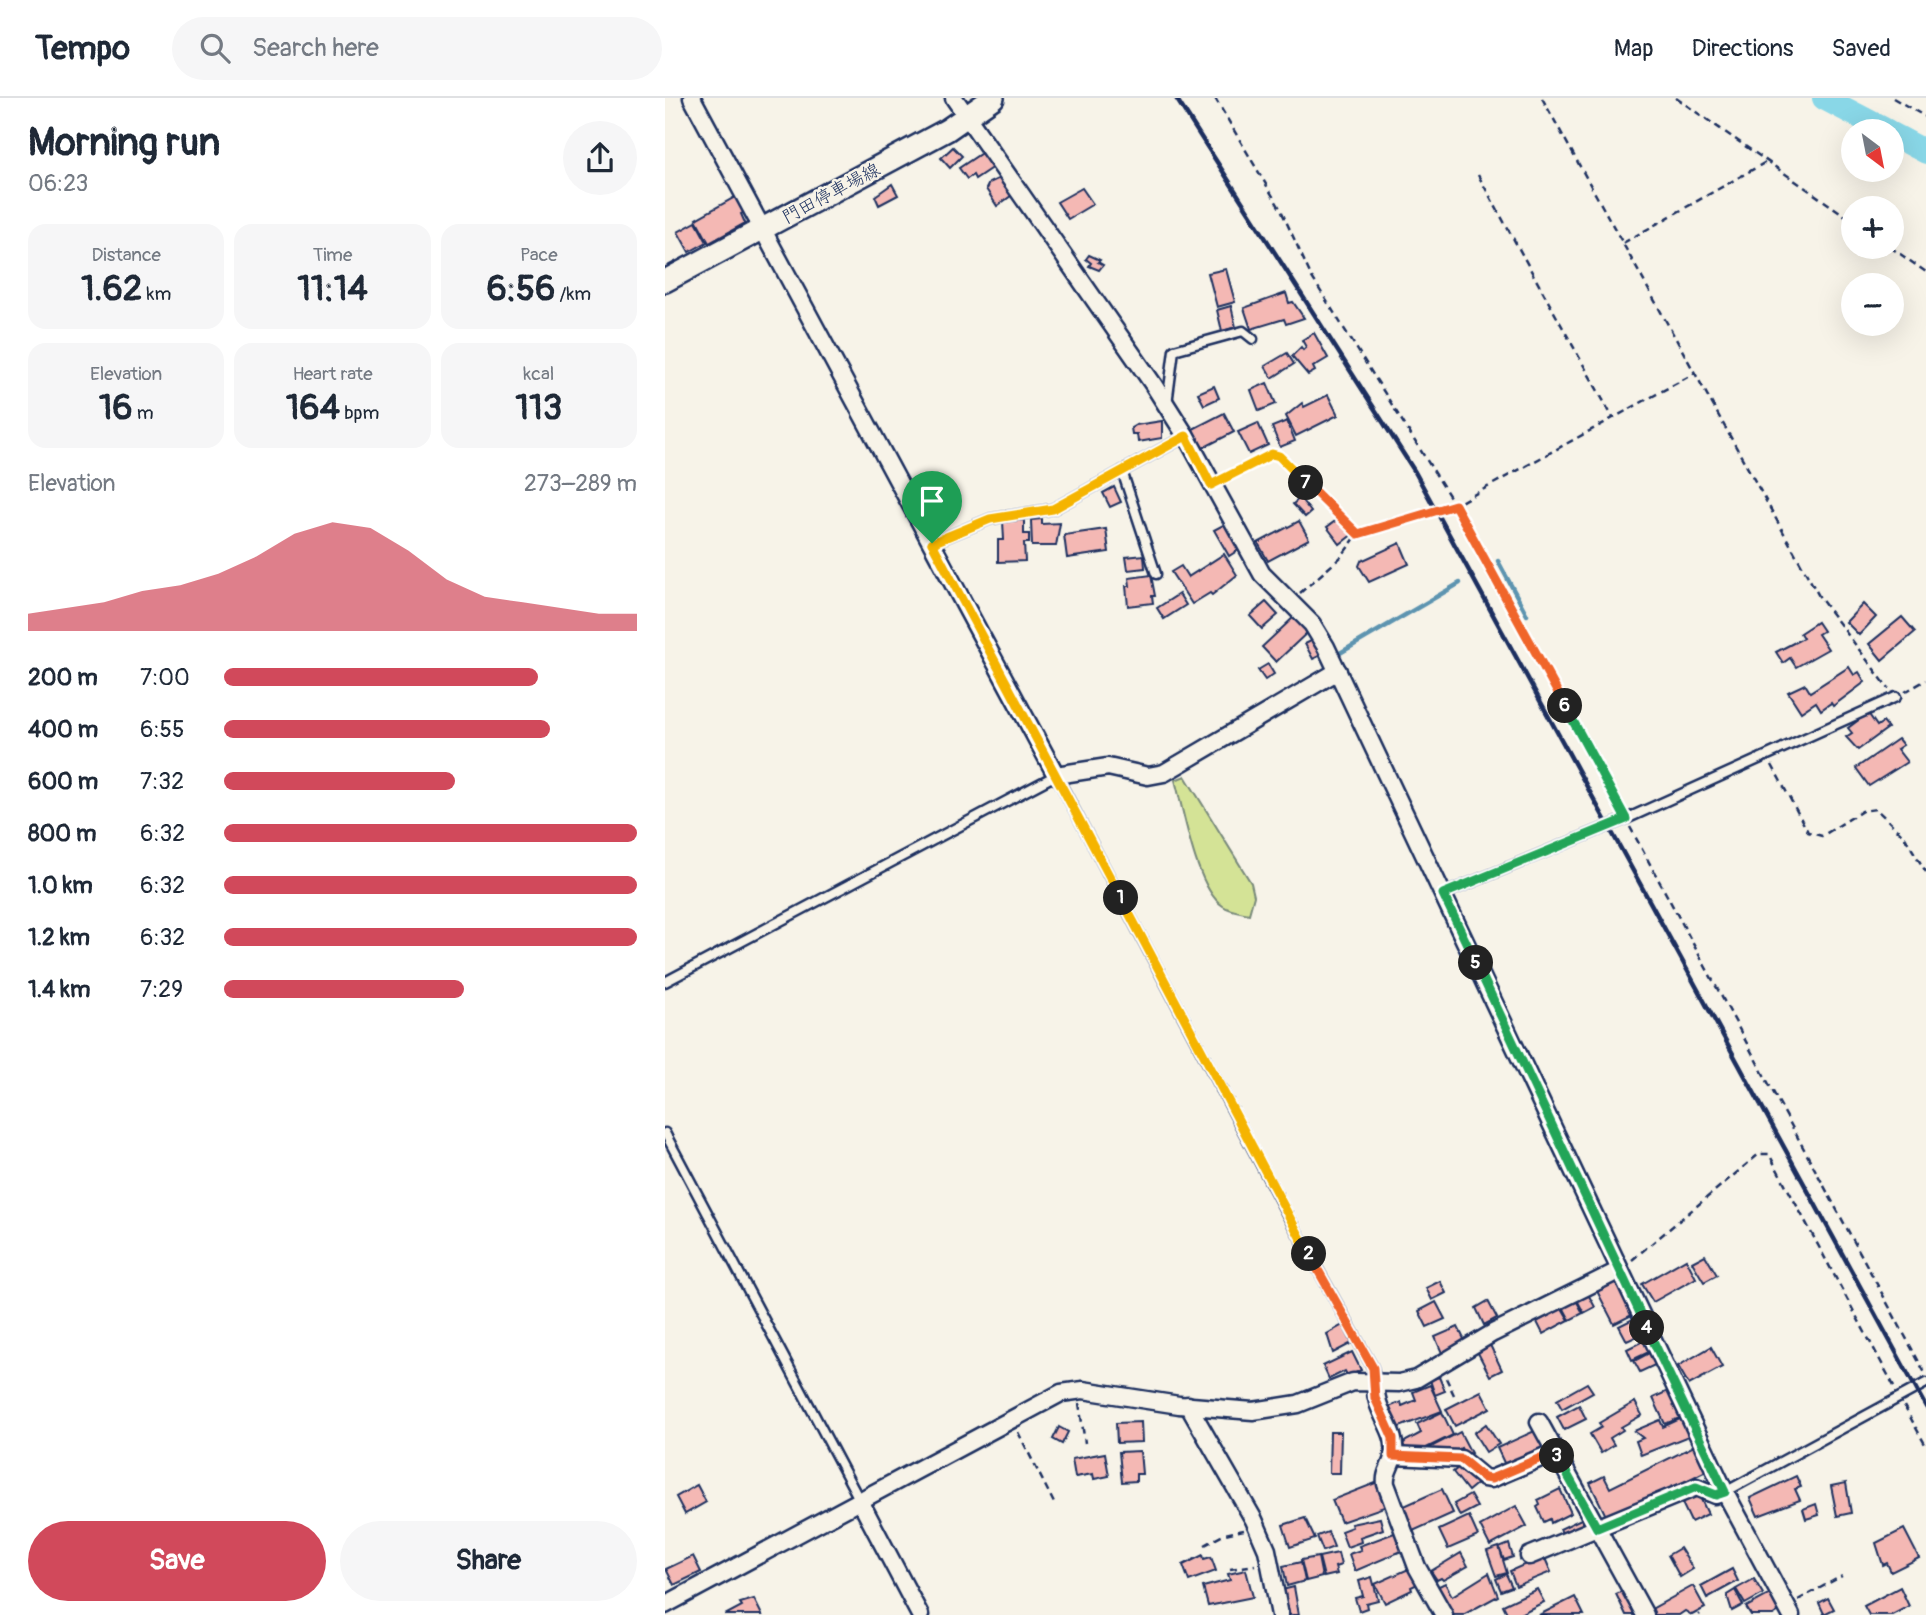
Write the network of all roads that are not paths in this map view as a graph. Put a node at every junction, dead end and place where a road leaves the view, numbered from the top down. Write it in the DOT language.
graph roads {
  1 [pos="691,98"];
  2 [pos="954,98"];
  3 [pos="993,98"];
  4 [pos="967,117"];
  5 [pos="763,229"];
  6 [pos="665,281"];
  7 [pos="1253,339"];
  8 [pos="1167,407"];
  9 [pos="1186,436"];
  10 [pos="1122,471"];
  11 [pos="932,543"];
  12 [pos="1156,574"];
  13 [pos="1338,671"];
  14 [pos="1896,697"];
  15 [pos="1056,775"];
  16 [pos="1443,894"];
  17 [pos="665,982"];
  18 [pos="665,1133"];
  19 [pos="1620,1270"];
  20 [pos="1376,1383"];
  21 [pos="1926,1383"];
  22 [pos="1188,1405"];
  23 [pos="1539,1422"];
  24 [pos="1555,1452"];
  25 [pos="1393,1456"];
  26 [pos="1725,1492"];
  27 [pos="860,1501"];
  28 [pos="1597,1528"];
  29 [pos="1529,1556"];
  30 [pos="665,1605"];
  31 [pos="1788,1611"];
  32 [pos="920,1615"];
  33 [pos="1280,1615"];
  34 [pos="1444,1615"];
  35 [pos="1645,1615"];
  1 -- 5 [label="street"];
  2 -- 4 [label="street"];
  3 -- 4 [label="main road, 門田停車場線"];
  4 -- 5 [label="main road, 門田停車場線"];
  4 -- 8 [label="street"];
  5 -- 6 [label="main road, 門田停車場線"];
  5 -- 11 [label="street"];
  7 -- 8 [label="lane"];
  8 -- 9 [label="street"];
  9 -- 10 [label="lane"];
  9 -- 13 [label="street"];
  10 -- 11 [label="lane"];
  10 -- 12 [label="lane"];
  11 -- 15 [label="street"];
  13 -- 15 [label="street"];
  13 -- 16 [label="street"];
  14 -- 16 [label="lane"];
  15 -- 17 [label="lane"];
  15 -- 20 [label="lane"];
  16 -- 19 [label="street"];
  18 -- 27 [label="lane"];
  19 -- 20 [label="street"];
  19 -- 26 [label="street"];
  20 -- 22 [label="street"];
  20 -- 25 [label="street"];
  21 -- 26 [label="lane"];
  22 -- 27 [label="street"];
  22 -- 33 [label="street"];
  23 -- 24 [label="street"];
  24 -- 25 [label="street"];
  24 -- 28 [label="street"];
  25 -- 34 [label="street"];
  26 -- 28 [label="street"];
  26 -- 31 [label="street"];
  27 -- 30 [label="street"];
  27 -- 32 [label="street"];
  28 -- 29 [label="street"];
  28 -- 35 [label="street"];
}
